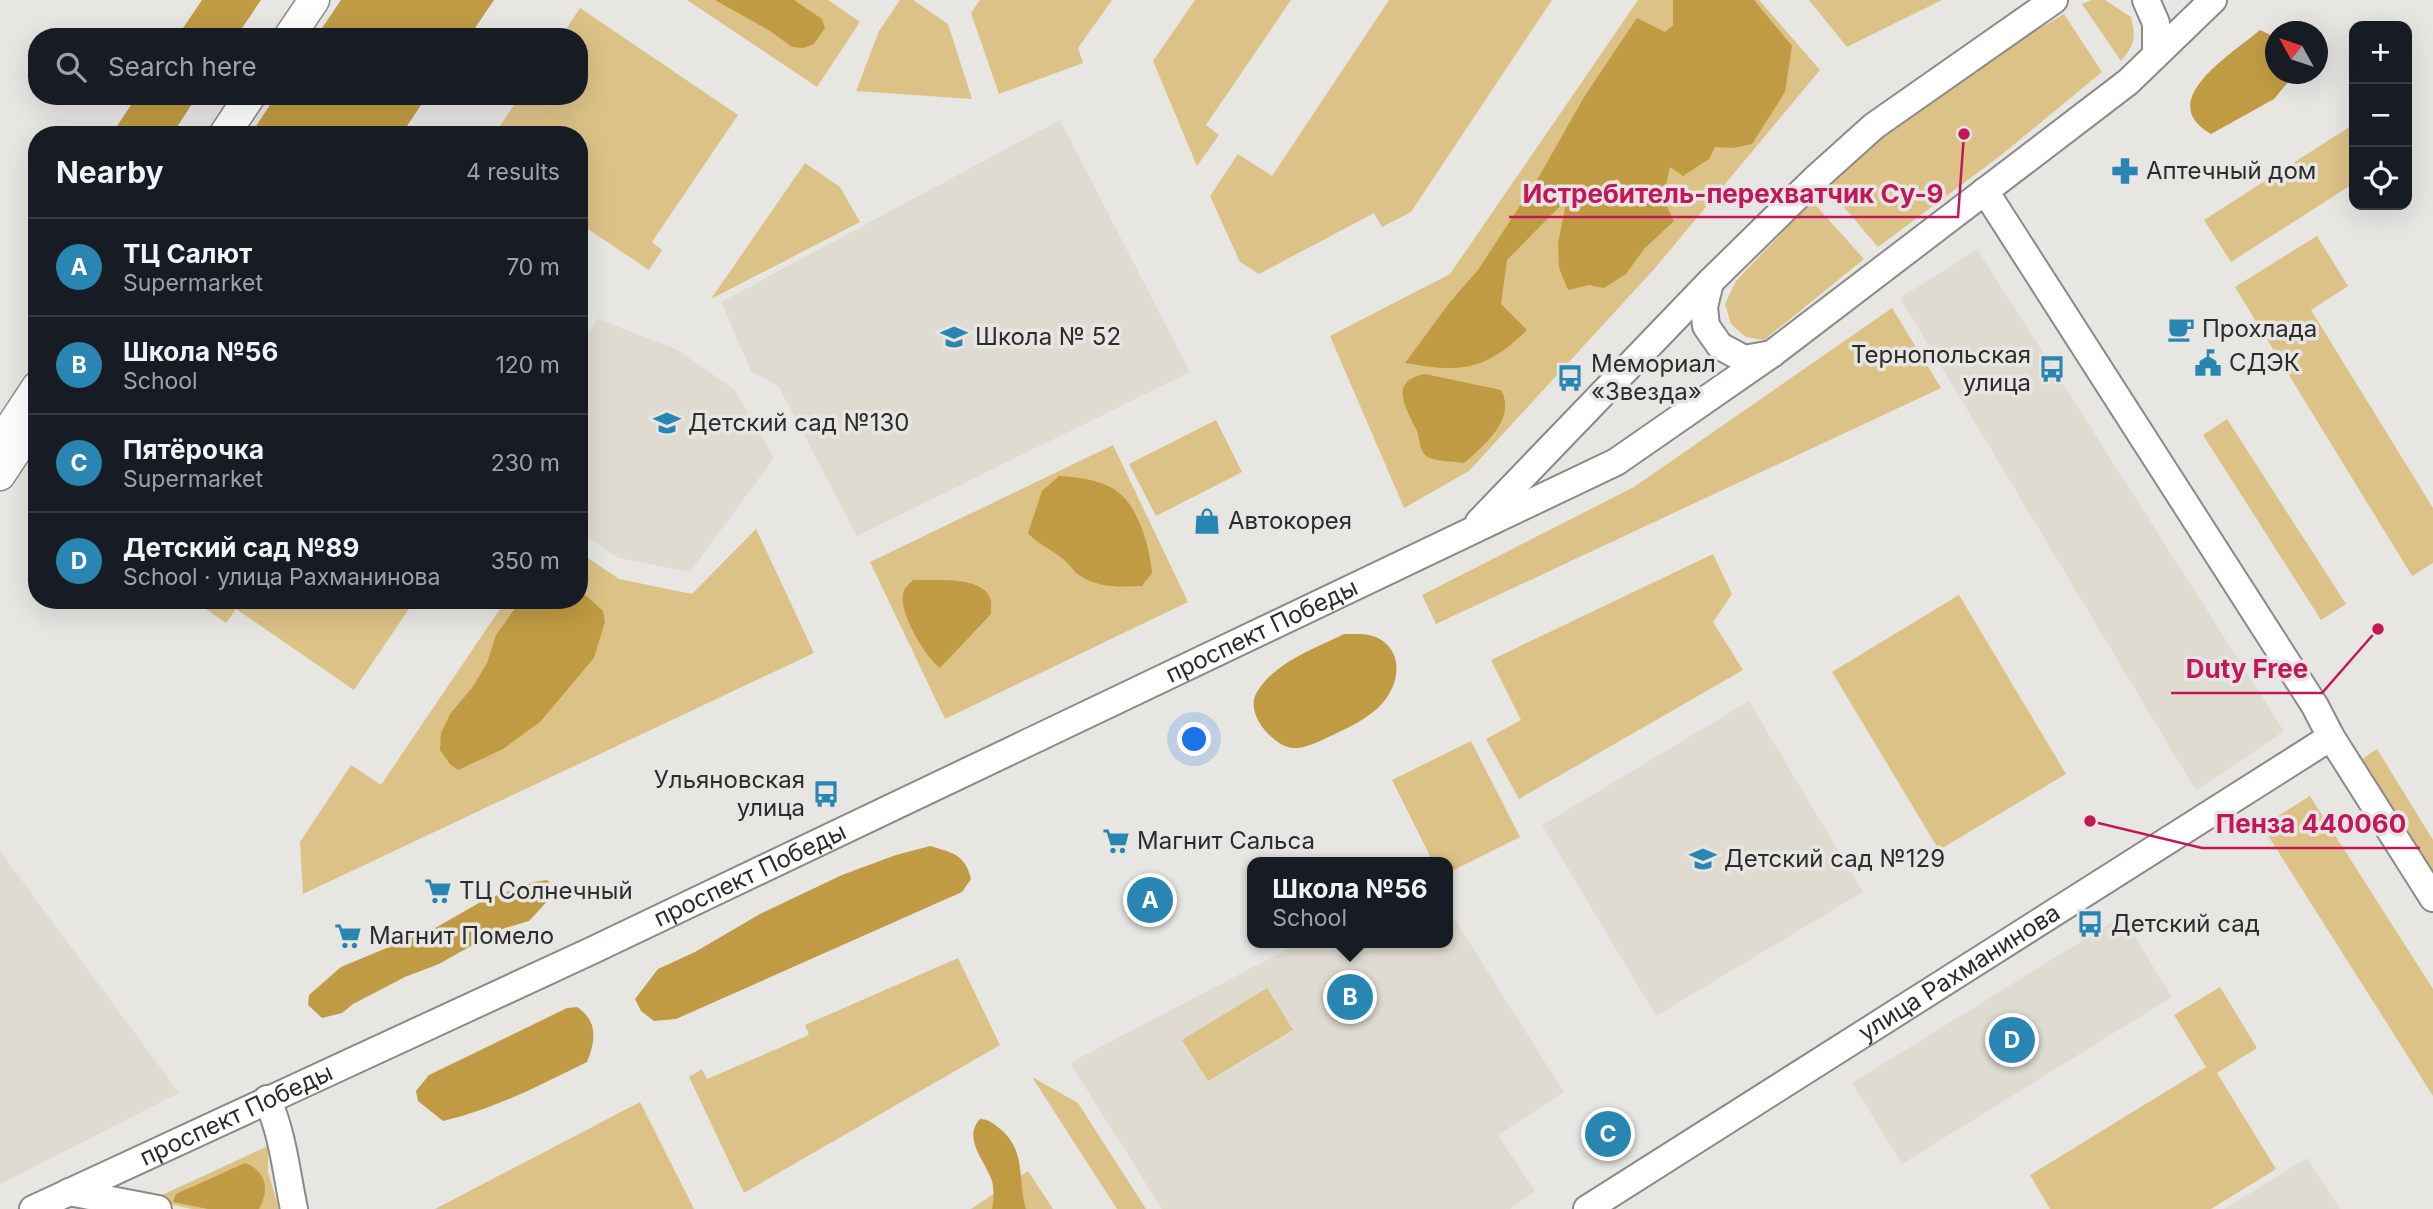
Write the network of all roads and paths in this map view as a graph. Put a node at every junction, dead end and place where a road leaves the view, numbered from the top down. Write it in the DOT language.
graph roads {
  1 [pos="292,0"];
  2 [pos="314,0"];
  3 [pos="2054,0"];
  4 [pos="2146,0"];
  5 [pos="2213,0"];
  6 [pos="273,28"];
  7 [pos="295,28"];
  8 [pos="2155,54"];
  9 [pos="222,105"];
  10 [pos="244,105"];
  11 [pos="209,126"];
  12 [pos="230,126"];
  13 [pos="1986,191"];
  14 [pos="1710,282"];
  15 [pos="1773,354"];
  16 [pos="28,401"];
  17 [pos="28,433"];
  18 [pos="0,443"];
  19 [pos="0,475"];
  20 [pos="1466,536"];
  21 [pos="2331,737"];
  22 [pos="2433,898"];
  23 [pos="267,1099"];
  24 [pos="69,1192"];
  25 [pos="33,1209"];
  26 [pos="158,1209"];
  27 [pos="294,1209"];
  28 [pos="1587,1209"];
  1 -- 6 [label="highway"];
  2 -- 7 [label="highway"];
  3 -- 14 [label="main road, проспект Победы"];
  4 -- 8 [label="main road"];
  5 -- 8 [label="main road"];
  8 -- 13 [label="main road, проспект Победы"];
  9 -- 11 [label="highway"];
  10 -- 12 [label="highway"];
  13 -- 15 [label="main road, проспект Победы"];
  13 -- 21 [label="main road"];
  14 -- 15 [label="main road"];
  14 -- 20 [label="main road, проспект Победы"];
  15 -- 20 [label="main road, проспект Победы"];
  16 -- 18 [label="highway"];
  17 -- 19 [label="highway"];
  20 -- 23 [label="main road, проспект Победы"];
  21 -- 22 [label="main road"];
  21 -- 28 [label="main road, улица Рахманинова"];
  23 -- 24 [label="main road, проспект Победы"];
  23 -- 27 [label="main road"];
  24 -- 25 [label="main road, проспект Победы"];
  24 -- 26 [label="main road"];
}
